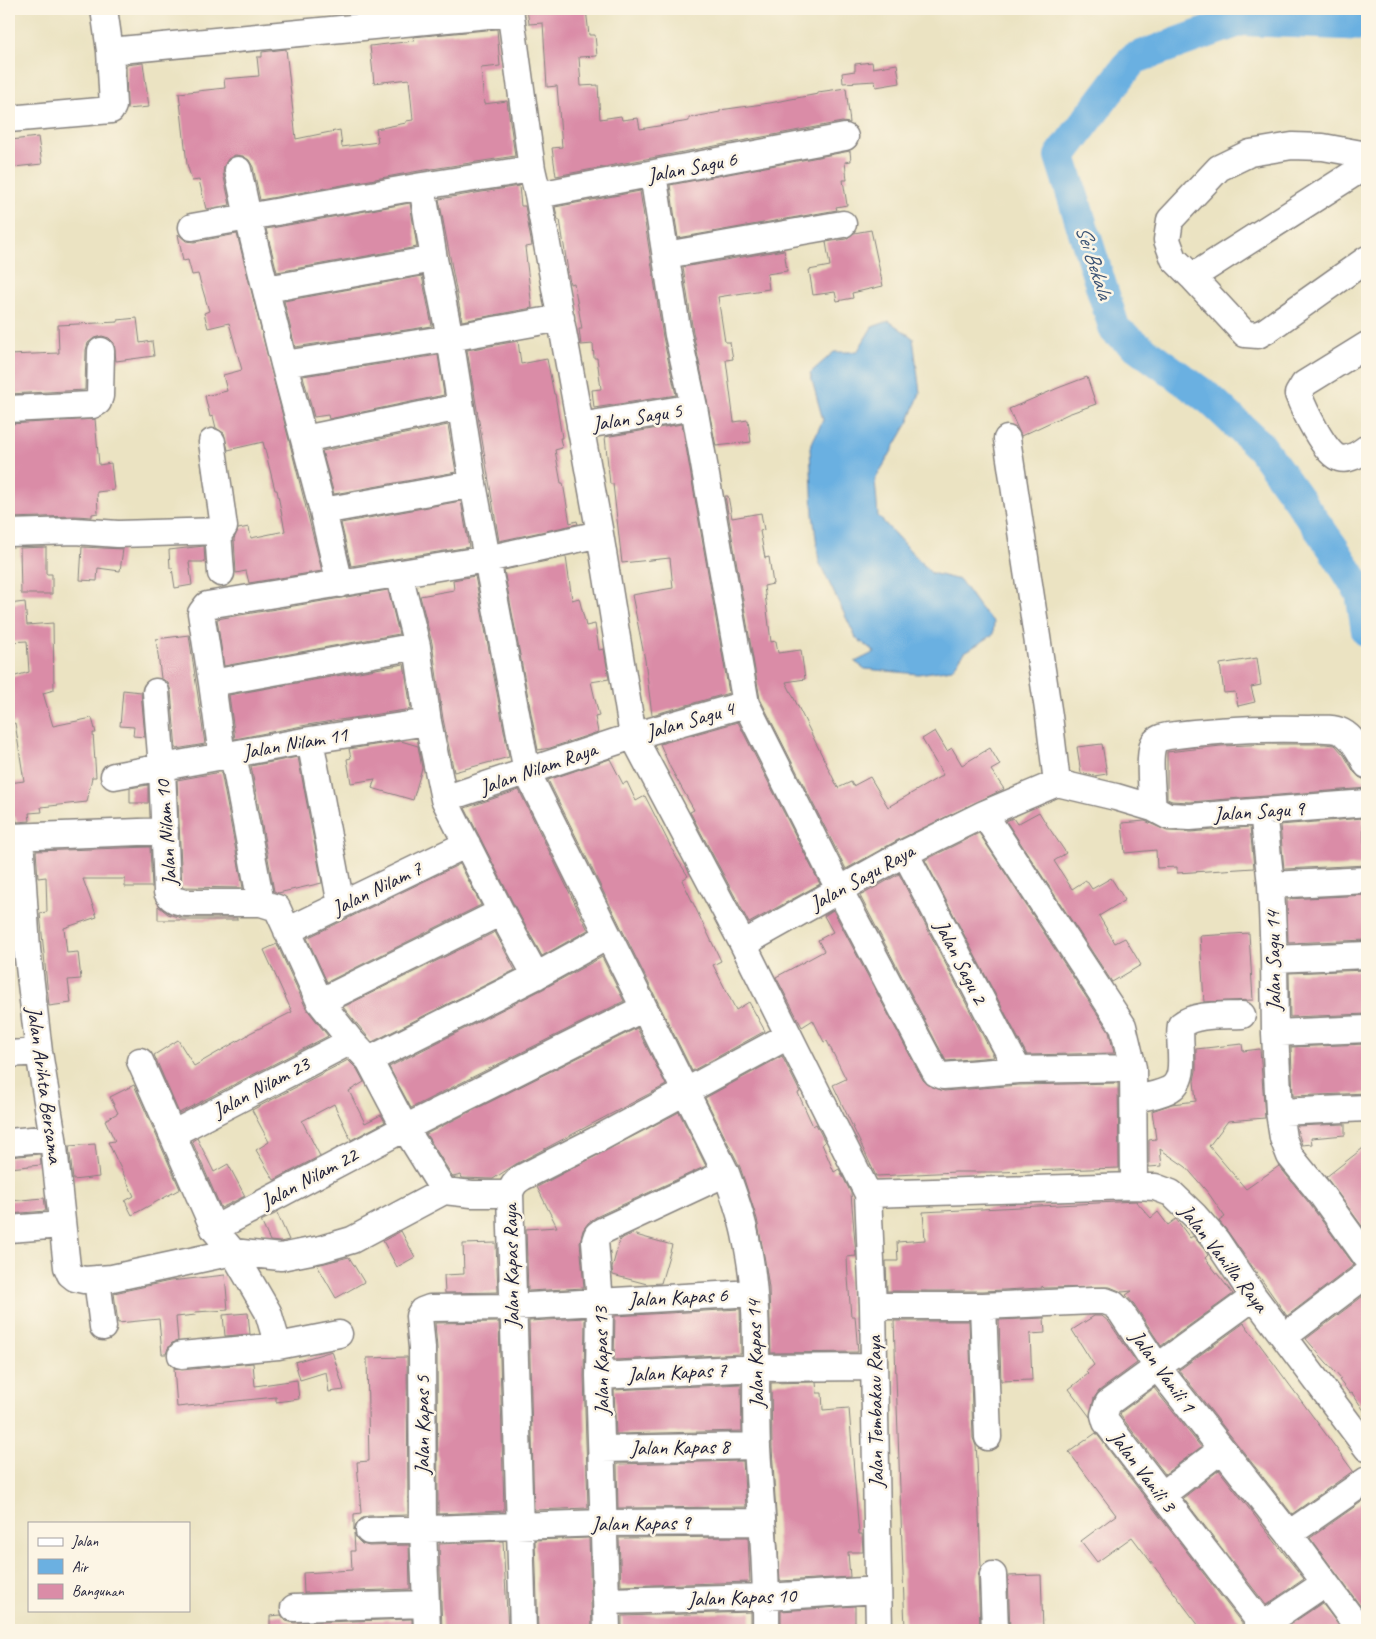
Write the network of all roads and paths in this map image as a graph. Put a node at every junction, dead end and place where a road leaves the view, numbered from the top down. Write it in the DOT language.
graph roads {
  1 [pos="104,9"];
  2 [pos="510,11"];
  3 [pos="110,51"];
  4 [pos="9,119"];
  5 [pos="845,137"];
  6 [pos="1367,155"];
  7 [pos="1367,165"];
  8 [pos="532,169"];
  9 [pos="238,170"];
  10 [pos="653,174"];
  11 [pos="422,186"];
  12 [pos="538,195"];
  13 [pos="248,217"];
  14 [pos="843,224"];
  15 [pos="192,227"];
  16 [pos="666,255"];
  17 [pos="434,259"];
  18 [pos="1367,259"];
  19 [pos="1192,277"];
  20 [pos="266,289"];
  21 [pos="561,318"];
  22 [pos="450,338"];
  23 [pos="1367,345"];
  24 [pos="101,352"];
  25 [pos="284,364"];
  26 [pos="460,407"];
  27 [pos="694,407"];
  28 [pos="9,409"];
  29 [pos="580,426"];
  30 [pos="304,439"];
  31 [pos="1008,439"];
  32 [pos="212,442"];
  33 [pos="1367,448"];
  34 [pos="473,484"];
  35 [pos="323,511"];
  36 [pos="218,532"];
  37 [pos="9,533"];
  38 [pos="600,534"];
  39 [pos="487,559"];
  40 [pos="221,573"];
  41 [pos="399,573"];
  42 [pos="340,584"];
  43 [pos="417,646"];
  44 [pos="212,683"];
  45 [pos="156,692"];
  46 [pos="746,704"];
  47 [pos="428,722"];
  48 [pos="633,736"];
  49 [pos="310,740"];
  50 [pos="227,755"];
  51 [pos="1367,766"];
  52 [pos="162,768"];
  53 [pos="527,772"];
  54 [pos="114,776"];
  55 [pos="1057,783"];
  56 [pos="444,799"];
  57 [pos="1367,803"];
  58 [pos="1153,808"];
  59 [pos="1263,811"];
  60 [pos="984,814"];
  61 [pos="165,831"];
  62 [pos="12,840"];
  63 [pos="467,844"];
  64 [pos="905,853"];
  65 [pos="1367,880"];
  66 [pos="1271,885"];
  67 [pos="839,889"];
  68 [pos="261,903"];
  69 [pos="341,905"];
  70 [pos="501,912"];
  71 [pos="17,929"];
  72 [pos="287,931"];
  73 [pos="608,936"];
  74 [pos="742,944"];
  75 [pos="1367,955"];
  76 [pos="1274,959"];
  77 [pos="536,976"];
  78 [pos="320,1002"];
  79 [pos="644,1008"];
  80 [pos="1242,1015"];
  81 [pos="1367,1029"];
  82 [pos="1275,1033"];
  83 [pos="788,1036"];
  84 [pos="351,1041"];
  85 [pos="39,1052"];
  86 [pos="9,1054"];
  87 [pos="368,1060"];
  88 [pos="140,1061"];
  89 [pos="1133,1068"];
  90 [pos="1018,1070"];
  91 [pos="684,1091"];
  92 [pos="1134,1099"];
  93 [pos="1367,1108"];
  94 [pos="1279,1112"];
  95 [pos="405,1128"];
  96 [pos="172,1134"];
  97 [pos="53,1138"];
  98 [pos="9,1142"];
  99 [pos="726,1173"];
  100 [pos="1134,1186"];
  101 [pos="444,1191"];
  102 [pos="510,1194"];
  103 [pos="868,1194"];
  104 [pos="62,1225"];
  105 [pos="214,1229"];
  106 [pos="9,1230"];
  107 [pos="233,1252"];
  108 [pos="1367,1258"];
  109 [pos="1367,1274"];
  110 [pos="97,1279"];
  111 [pos="754,1292"];
  112 [pos="1254,1297"];
  113 [pos="600,1302"];
  114 [pos="873,1306"];
  115 [pos="983,1306"];
  116 [pos="512,1307"];
  117 [pos="103,1327"];
  118 [pos="339,1334"];
  119 [pos="1285,1336"];
  120 [pos="278,1346"];
  121 [pos="181,1356"];
  122 [pos="756,1368"];
  123 [pos="874,1368"];
  124 [pos="1158,1368"];
  125 [pos="599,1376"];
  126 [pos="988,1437"];
  127 [pos="757,1446"];
  128 [pos="1367,1448"];
  129 [pos="602,1449"];
  130 [pos="1221,1450"];
  131 [pos="1367,1480"];
  132 [pos="1162,1495"];
  133 [pos="762,1522"];
  134 [pos="603,1523"];
  135 [pos="520,1527"];
  136 [pos="423,1529"];
  137 [pos="369,1531"];
  138 [pos="1289,1534"];
  139 [pos="993,1575"];
  140 [pos="1325,1583"];
  141 [pos="878,1590"];
  142 [pos="766,1597"];
  143 [pos="606,1601"];
  144 [pos="425,1604"];
  145 [pos="294,1608"];
  146 [pos="1265,1628"];
  147 [pos="426,1630"];
  148 [pos="522,1630"];
  149 [pos="607,1630"];
  150 [pos="766,1630"];
  151 [pos="880,1630"];
  152 [pos="995,1630"];
  153 [pos="1360,1630"];
  1 -- 3 [label="street"];
  2 -- 3 [label="street"];
  2 -- 8 [label="street"];
  3 -- 4 [label="street"];
  5 -- 10 [label="street, Jalan Sagu 6"];
  6 -- 19 [label="street"];
  7 -- 19 [label="street"];
  8 -- 11 [label="street"];
  8 -- 12 [label="street"];
  9 -- 13 [label="street"];
  10 -- 12 [label="street, Jalan Sagu 6"];
  10 -- 16 [label="street"];
  11 -- 13 [label="street"];
  11 -- 17 [label="street, Jalan Kapas 14"];
  12 -- 21 [label="street"];
  13 -- 15 [label="street"];
  13 -- 20 [label="street"];
  14 -- 16 [label="street"];
  16 -- 27 [label="street"];
  17 -- 20 [label="street"];
  17 -- 22 [label="street, Jalan Kapas 14"];
  18 -- 19 [label="street"];
  20 -- 25 [label="street"];
  21 -- 22 [label="street"];
  21 -- 29 [label="street"];
  22 -- 25 [label="street"];
  22 -- 26 [label="street, Jalan Kapas 14"];
  23 -- 33 [label="street"];
  24 -- 28 [label="street"];
  25 -- 30 [label="street"];
  26 -- 30 [label="street"];
  26 -- 34 [label="street, Jalan Kapas 14"];
  27 -- 29 [label="street, Jalan Sagu 5"];
  27 -- 46 [label="street"];
  29 -- 38 [label="street"];
  30 -- 35 [label="street"];
  31 -- 55 [label="street"];
  32 -- 36 [label="street"];
  34 -- 35 [label="street"];
  34 -- 39 [label="street, Jalan Kapas 14"];
  35 -- 42 [label="street"];
  36 -- 37 [label="street"];
  36 -- 40 [label="street"];
  38 -- 39 [label="street"];
  38 -- 48 [label="street"];
  39 -- 41 [label="street"];
  39 -- 53 [label="street, Jalan Kapas 14"];
  41 -- 42 [label="street"];
  41 -- 43 [label="street"];
  42 -- 44 [label="street"];
  43 -- 44 [label="street"];
  43 -- 47 [label="street"];
  44 -- 50 [label="street"];
  45 -- 52 [label="street, Jalan Nilam 10"];
  46 -- 48 [label="street, Jalan Sagu 4"];
  46 -- 67 [label="street"];
  47 -- 49 [label="street, Jalan Nilam 11"];
  47 -- 56 [label="street"];
  48 -- 53 [label="street, Jalan Nilam Raya"];
  48 -- 74 [label="street"];
  49 -- 50 [label="street, Jalan Nilam 11"];
  49 -- 69 [label="street"];
  50 -- 52 [label="street, Jalan Nilam 11"];
  50 -- 68 [label="street"];
  51 -- 58 [label="street"];
  52 -- 54 [label="street, Jalan Nilam 11"];
  52 -- 61 [label="street, Jalan Nilam 10"];
  53 -- 56 [label="street, Jalan Nilam Raya"];
  53 -- 73 [label="street, Jalan Kapas 14"];
  55 -- 58 [label="street, Jalan Sagu 9"];
  55 -- 60 [label="street, Jalan Sagu Raya"];
  56 -- 63 [label="street"];
  57 -- 59 [label="street, Jalan Sagu 9"];
  58 -- 59 [label="street, Jalan Sagu 9"];
  59 -- 66 [label="street, Jalan Sagu 14"];
  60 -- 64 [label="street, Jalan Sagu Raya"];
  60 -- 89 [label="street"];
  61 -- 62 [label="street"];
  61 -- 68 [label="street, Jalan Nilam 10"];
  62 -- 71 [label="street, Jalan Arihta Bersama"];
  63 -- 69 [label="street, Jalan Nilam 7"];
  63 -- 70 [label="street"];
  64 -- 67 [label="street, Jalan Sagu Raya"];
  64 -- 90 [label="street, Jalan Sagu 2"];
  65 -- 66 [label="street"];
  66 -- 76 [label="street, Jalan Sagu 14"];
  67 -- 74 [label="street, Jalan Sagu Raya"];
  67 -- 90 [label="street"];
  68 -- 72 [label="street"];
  69 -- 72 [label="street, Jalan Nilam 7"];
  70 -- 77 [label="street"];
  70 -- 78 [label="street"];
  71 -- 85 [label="street, Jalan Arihta Bersama"];
  72 -- 78 [label="street"];
  73 -- 77 [label="street"];
  73 -- 79 [label="street, Jalan Kapas 14"];
  74 -- 83 [label="street"];
  75 -- 76 [label="street"];
  76 -- 82 [label="street, Jalan Sagu 14"];
  77 -- 87 [label="street"];
  78 -- 84 [label="street"];
  79 -- 91 [label="street, Jalan Kapas 14"];
  79 -- 95 [label="street, Jalan Nilam 22"];
  80 -- 92 [label="street"];
  81 -- 82 [label="street"];
  82 -- 94 [label="street, Jalan Sagu 14"];
  83 -- 91 [label="street, Jalan Kapas Raya"];
  83 -- 103 [label="street"];
  84 -- 87 [label="street"];
  84 -- 96 [label="street, Jalan Nilam 23"];
  85 -- 86 [label="street"];
  85 -- 97 [label="street, Jalan Arihta Bersama"];
  87 -- 95 [label="street"];
  88 -- 96 [label="street"];
  89 -- 90 [label="street"];
  89 -- 92 [label="street"];
  91 -- 99 [label="street, Jalan Kapas 14"];
  91 -- 102 [label="street, Jalan Kapas Raya"];
  92 -- 100 [label="street"];
  93 -- 94 [label="street"];
  94 -- 108 [label="street, Jalan Sagu 14"];
  95 -- 101 [label="street"];
  95 -- 105 [label="street, Jalan Nilam 22"];
  96 -- 105 [label="street"];
  97 -- 98 [label="street"];
  97 -- 104 [label="street, Jalan Arihta Bersama"];
  99 -- 111 [label="street, Jalan Kapas 14"];
  99 -- 113 [label="street, Jalan Kapas 13"];
  100 -- 103 [label="street, Jalan Vanilla Raya"];
  100 -- 112 [label="street, Jalan Vanilla Raya"];
  101 -- 102 [label="street"];
  101 -- 107 [label="street, Jalan Arihta Bersama"];
  102 -- 116 [label="street, Jalan Kapas Raya"];
  103 -- 114 [label="street, Jalan Tembakau Raya"];
  104 -- 106 [label="street"];
  104 -- 110 [label="street, Jalan Arihta Bersama"];
  105 -- 107 [label="street"];
  107 -- 110 [label="street, Jalan Arihta Bersama"];
  107 -- 120 [label="street"];
  109 -- 119 [label="street"];
  110 -- 117 [label="street"];
  111 -- 113 [label="street, Jalan Kapas 6"];
  111 -- 122 [label="street, Jalan Kapas 14"];
  112 -- 119 [label="street, Jalan Vanilla Raya"];
  112 -- 124 [label="street, Jalan Vanili 3"];
  113 -- 116 [label="street, Jalan Kapas 6"];
  113 -- 125 [label="street, Jalan Kapas 13"];
  114 -- 115 [label="street, Jalan Vanili 1"];
  114 -- 123 [label="street, Jalan Tembakau Raya"];
  115 -- 124 [label="street, Jalan Vanili 1"];
  115 -- 126 [label="street"];
  116 -- 135 [label="street, Jalan Kapas Raya"];
  116 -- 136 [label="street, Jalan Kapas 5"];
  118 -- 120 [label="street"];
  119 -- 128 [label="street, Jalan Vanilla Raya"];
  120 -- 121 [label="street"];
  122 -- 123 [label="street, Jalan Kapas 7"];
  122 -- 125 [label="street, Jalan Kapas 7"];
  122 -- 127 [label="street, Jalan Kapas 14"];
  123 -- 141 [label="street, Jalan Tembakau Raya"];
  124 -- 130 [label="street, Jalan Vanili 1"];
  124 -- 132 [label="street, Jalan Vanili 3"];
  125 -- 129 [label="street, Jalan Kapas 13"];
  127 -- 129 [label="street, Jalan Kapas 8"];
  127 -- 133 [label="street, Jalan Kapas 14"];
  129 -- 134 [label="street, Jalan Kapas 13"];
  130 -- 132 [label="street"];
  130 -- 138 [label="street, Jalan Vanili 1"];
  131 -- 138 [label="street"];
  132 -- 146 [label="street, Jalan Vanili 3"];
  133 -- 134 [label="street, Jalan Kapas 9"];
  133 -- 142 [label="street, Jalan Kapas 14"];
  134 -- 135 [label="street, Jalan Kapas 9"];
  134 -- 143 [label="street, Jalan Kapas 13"];
  135 -- 136 [label="street, Jalan Kapas 9"];
  135 -- 148 [label="street, Jalan Kapas Raya"];
  136 -- 137 [label="street, Jalan Kapas 9"];
  136 -- 144 [label="street, Jalan Kapas 5"];
  138 -- 140 [label="street, Jalan Vanili 1"];
  139 -- 152 [label="street"];
  140 -- 146 [label="street"];
  140 -- 153 [label="street, Jalan Vanili 1"];
  141 -- 142 [label="street, Jalan Kapas 10"];
  141 -- 151 [label="street, Jalan Tembakau Raya"];
  142 -- 143 [label="street, Jalan Kapas 10"];
  142 -- 150 [label="street, Jalan Kapas 14"];
  143 -- 149 [label="street, Jalan Kapas 13"];
  144 -- 145 [label="street"];
  144 -- 147 [label="street, Jalan Kapas 5"];
}
